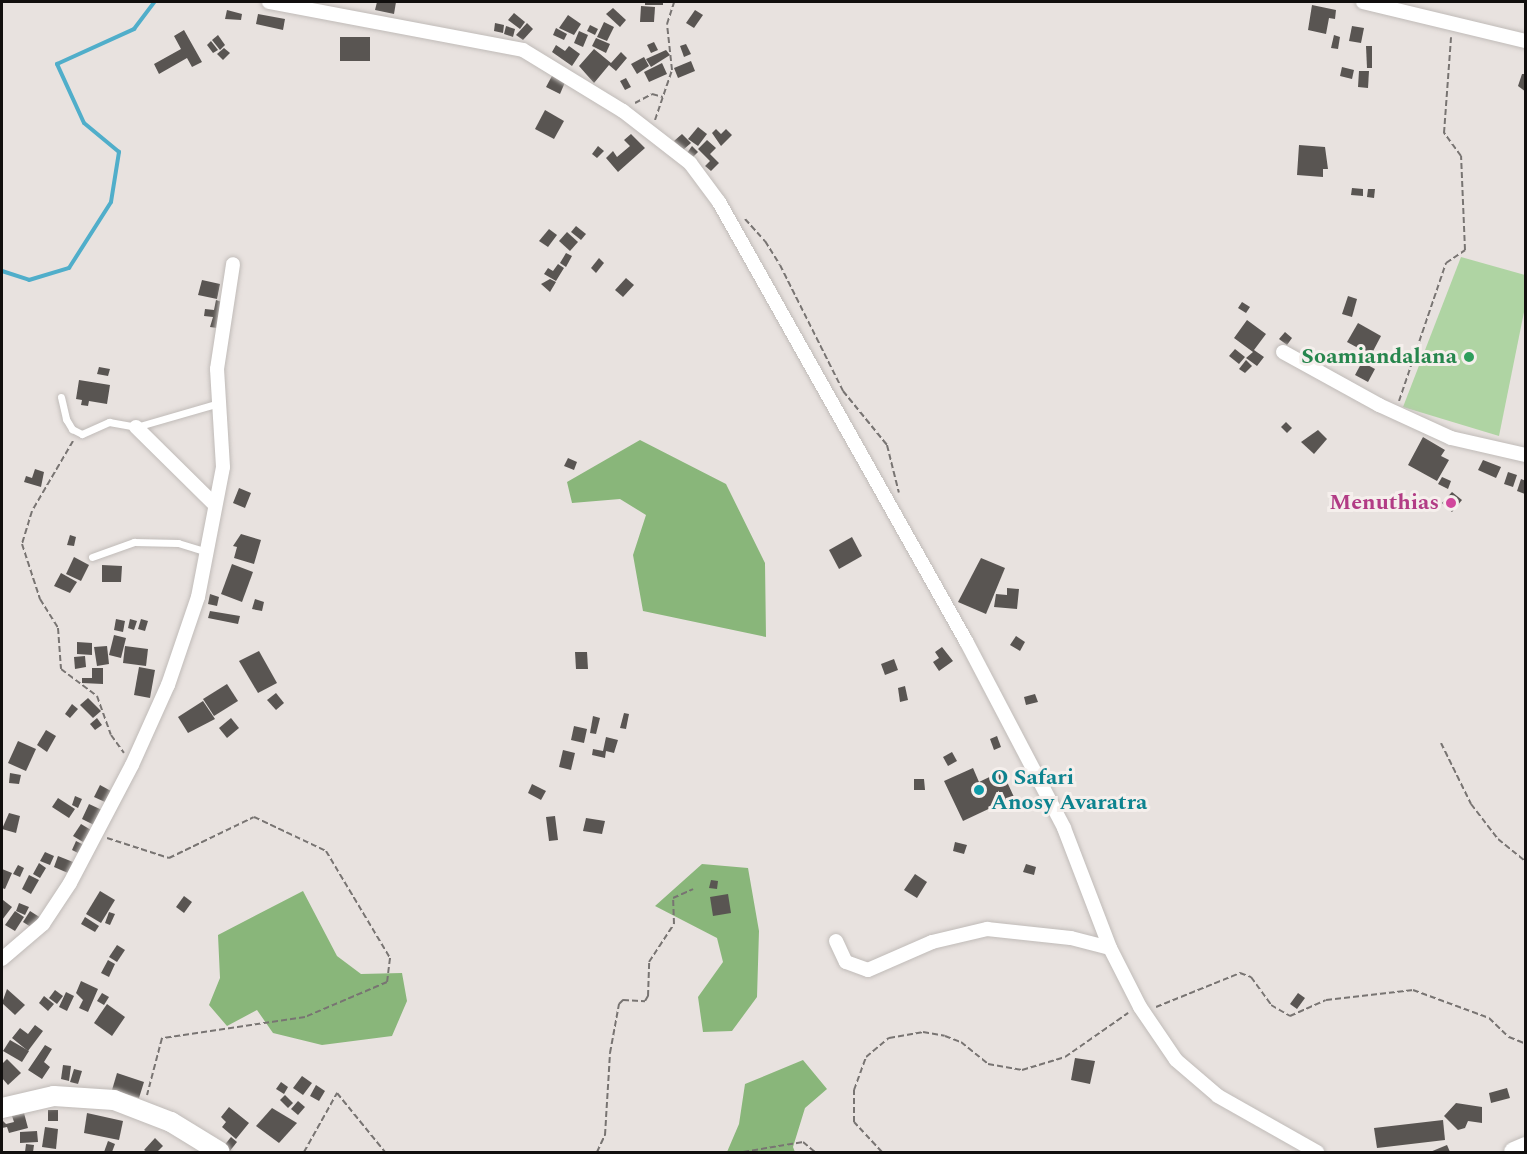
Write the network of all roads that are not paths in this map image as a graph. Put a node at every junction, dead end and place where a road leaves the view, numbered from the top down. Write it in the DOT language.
graph roads {
  1 [pos="269,2"];
  2 [pos="1363,2"];
  3 [pos="335,8"];
  4 [pos="1526,41"];
  5 [pos="233,264"];
  6 [pos="1283,352"];
  7 [pos="61,397"];
  8 [pos="219,403"];
  9 [pos="136,427"];
  10 [pos="1526,455"];
  11 [pos="215,505"];
  12 [pos="208,552"];
  13 [pos="92,557"];
  14 [pos="836,941"];
  15 [pos="1110,948"];
  16 [pos="2,959"];
  17 [pos="2,1108"];
  18 [pos="1526,1147"];
  19 [pos="220,1152"];
  20 [pos="1317,1152"];
  21 [pos="1514,1152"];
  1 -- 3 [label="street"];
  2 -- 4 [label="street"];
  3 -- 15 [label="street"];
  5 -- 8 [label="street"];
  6 -- 10 [label="street"];
  7 -- 9 [label="lane"];
  8 -- 9 [label="lane"];
  8 -- 11 [label="street"];
  9 -- 11 [label="street"];
  11 -- 12 [label="street"];
  12 -- 13 [label="lane"];
  12 -- 16 [label="street"];
  14 -- 15 [label="street"];
  15 -- 20 [label="street"];
  17 -- 19 [label="main road"];
  18 -- 21 [label="main road"];
}
